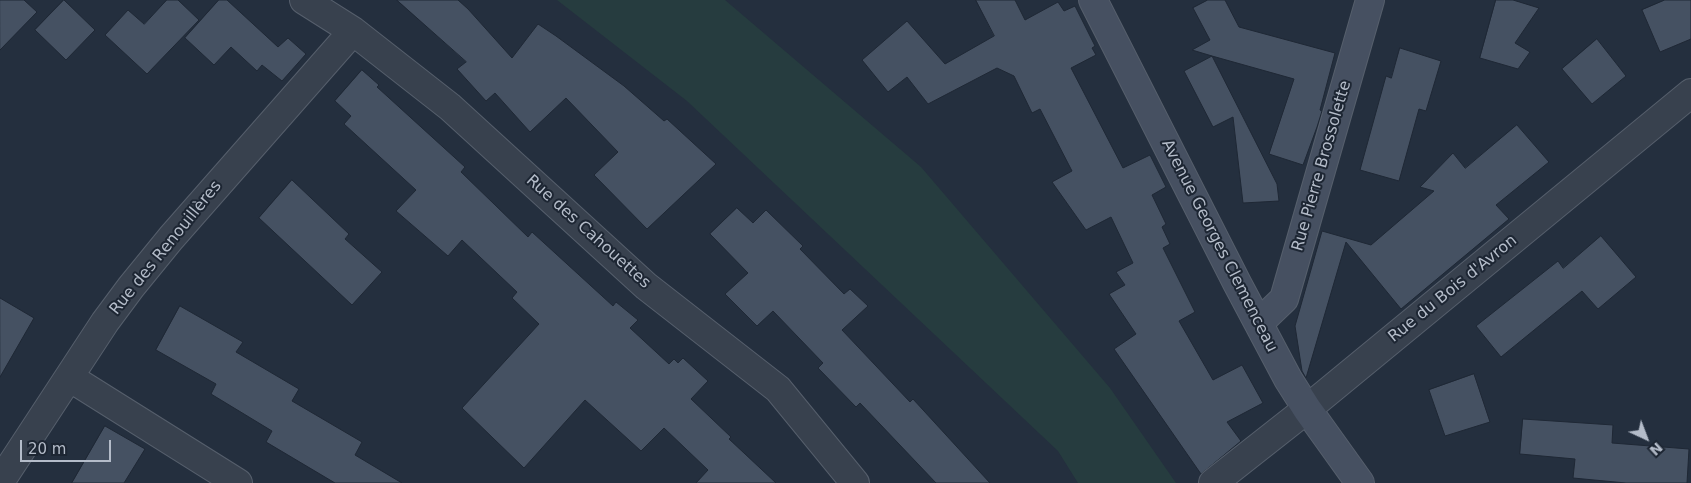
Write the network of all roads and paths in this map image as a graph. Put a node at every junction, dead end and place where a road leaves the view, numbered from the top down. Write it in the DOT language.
graph roads {
  1 [pos="304,0"];
  2 [pos="1093,0"];
  3 [pos="1370,0"];
  4 [pos="352,31"];
  5 [pos="1691,93"];
  6 [pos="1259,323"];
  7 [pos="69,376"];
  8 [pos="1307,409"];
  9 [pos="0,482"];
  10 [pos="238,483"];
  11 [pos="855,483"];
  12 [pos="1213,483"];
  13 [pos="1360,483"];
  1 -- 4 [label="street, Rue des Cahouettes"];
  2 -- 6 [label="street, Avenue Georges Clemenceau"];
  3 -- 6 [label="street, Rue Pierre Brossolette"];
  4 -- 7 [label="street, Rue des Renouillères"];
  4 -- 11 [label="street, Rue des Cahouettes"];
  5 -- 8 [label="street, Rue du Bois d'Avron"];
  6 -- 8 [label="street, Avenue Georges Clemenceau"];
  7 -- 9 [label="street, Rue des Renouillères"];
  7 -- 10 [label="street"];
  8 -- 12 [label="street, Rue du Bois d'Avron"];
  8 -- 13 [label="street, Avenue Georges Clemenceau"];
}
